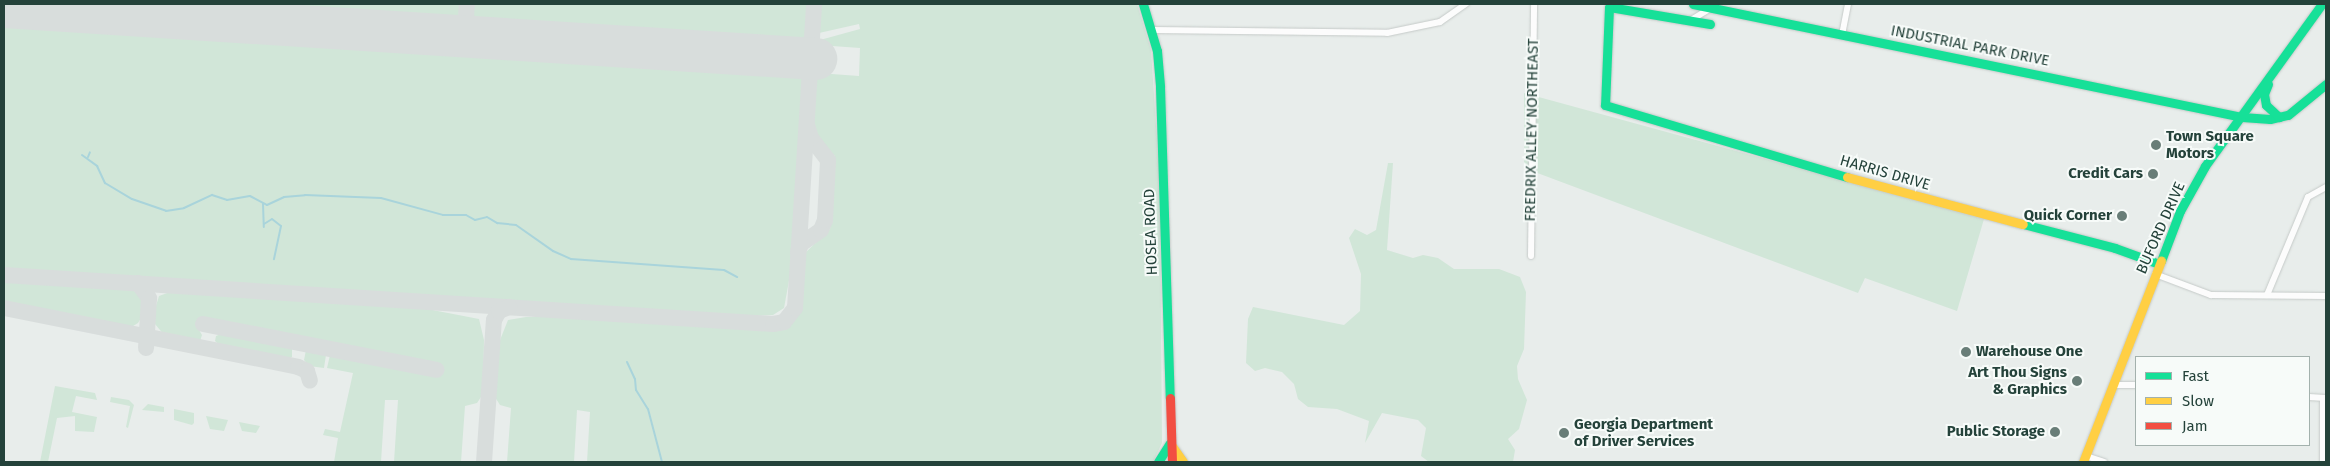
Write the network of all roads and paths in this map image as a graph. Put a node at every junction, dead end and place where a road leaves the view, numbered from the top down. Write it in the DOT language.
graph roads {
  1 [pos="1143,4"];
  2 [pos="1466,4"];
  3 [pos="1534,4"];
  4 [pos="1693,4"];
  5 [pos="1848,4"];
  6 [pos="2318,5"];
  7 [pos="1712,7"];
  8 [pos="1691,20"];
  9 [pos="1710,24"];
  10 [pos="1153,30"];
  11 [pos="1842,35"];
  12 [pos="2272,76"];
  13 [pos="2326,84"];
  14 [pos="2242,117"];
  15 [pos="2279,117"];
  16 [pos="2326,187"];
  17 [pos="1531,256"];
  18 [pos="2159,264"];
  19 [pos="2155,274"];
  20 [pos="2267,295"];
  21 [pos="2326,296"];
  22 [pos="2112,385"];
  23 [pos="2135,385"];
  24 [pos="2310,398"];
  25 [pos="2325,398"];
  26 [pos="1171,442"];
  27 [pos="2085,459"];
  28 [pos="1158,462"];
  29 [pos="1172,462"];
  30 [pos="1183,462"];
  31 [pos="2104,462"];
  32 [pos="2323,462"];
  1 -- 10 [label="main road, HOSEA ROAD"];
  2 -- 10 [label="street"];
  3 -- 17 [label="street, FREDRIX ALLEY NORTHEAST"];
  4 -- 7 [label="main road, INDUSTRIAL PARK DRIVE"];
  5 -- 11 [label="street"];
  6 -- 12 [label="main road, BUFORD DRIVE"];
  7 -- 8 [label="street"];
  7 -- 11 [label="main road, INDUSTRIAL PARK DRIVE"];
  8 -- 9 [label="main road"];
  8 -- 18 [label="main road, HARRIS DRIVE"];
  10 -- 26 [label="main road, HOSEA ROAD"];
  11 -- 14 [label="main road, INDUSTRIAL PARK DRIVE"];
  12 -- 14 [label="main road, BUFORD DRIVE"];
  12 -- 15 [label="main road"];
  13 -- 15 [label="main road"];
  14 -- 15 [label="main road, INDUSTRIAL PARK DRIVE"];
  14 -- 18 [label="main road, BUFORD DRIVE"];
  16 -- 20 [label="street"];
  18 -- 19 [label="main road, BUFORD DRIVE"];
  19 -- 20 [label="street"];
  19 -- 22 [label="main road, BUFORD DRIVE"];
  20 -- 21 [label="street"];
  22 -- 23 [label="street"];
  22 -- 27 [label="main road, BUFORD DRIVE"];
  24 -- 25 [label="street"];
  25 -- 32 [label="street"];
  26 -- 28 [label="main road"];
  26 -- 29 [label="main road, HOSEA ROAD"];
  26 -- 30 [label="main road"];
  27 -- 31 [label="street"];
}
